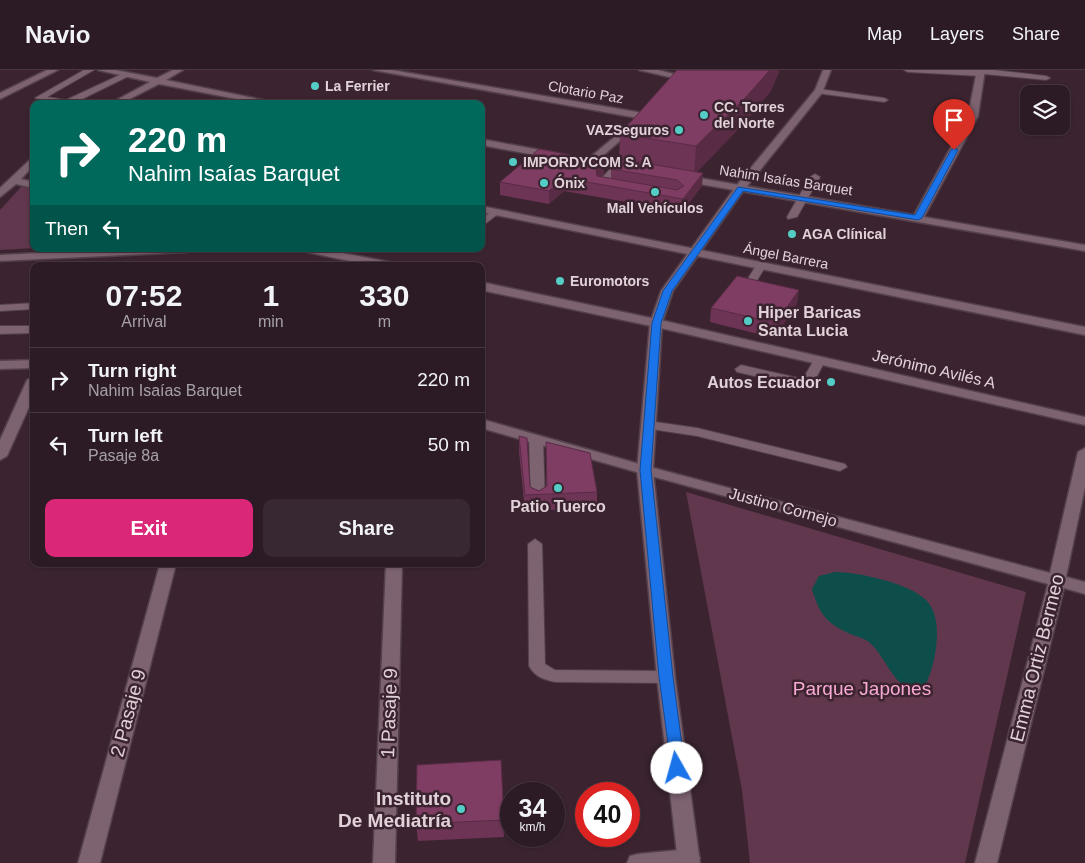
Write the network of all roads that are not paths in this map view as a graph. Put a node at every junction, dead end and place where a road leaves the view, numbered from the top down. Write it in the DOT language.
graph roads {
  1 [pos="54,70"];
  2 [pos="90,70"];
  3 [pos="102,70"];
  4 [pos="144,70"];
  5 [pos="179,70"];
  6 [pos="377,70"];
  7 [pos="643,70"];
  8 [pos="827,70"];
  9 [pos="908,70"];
  10 [pos="981,72"];
  11 [pos="129,75"];
  12 [pos="678,76"];
  13 [pos="1046,78"];
  14 [pos="156,80"];
  15 [pos="819,91"];
  16 [pos="0,96"];
  17 [pos="53,100"];
  18 [pos="72,100"];
  19 [pos="120,100"];
  20 [pos="258,100"];
  21 [pos="884,100"];
  22 [pos="485,143"];
  23 [pos="590,162"];
  24 [pos="30,163"];
  25 [pos="617,166"];
  26 [pos="646,172"];
  27 [pos="674,177"];
  28 [pos="815,177"];
  29 [pos="13,180"];
  30 [pos="30,184"];
  31 [pos="619,188"];
  32 [pos="740,188"];
  33 [pos="0,194"];
  34 [pos="801,198"];
  35 [pos="485,210"];
  36 [pos="496,212"];
  37 [pos="792,217"];
  38 [pos="918,218"];
  39 [pos="485,221"];
  40 [pos="1085,248"];
  41 [pos="125,252"];
  42 [pos="321,252"];
  43 [pos="693,253"];
  44 [pos="0,258"];
  45 [pos="370,262"];
  46 [pos="761,266"];
  47 [pos="737,277"];
  48 [pos="485,287"];
  49 [pos="30,306"];
  50 [pos="0,308"];
  51 [pos="656,323"];
  52 [pos="30,329"];
  53 [pos="0,330"];
  54 [pos="1085,331"];
  55 [pos="819,360"];
  56 [pos="30,364"];
  57 [pos="0,365"];
  58 [pos="741,369"];
  59 [pos="30,389"];
  60 [pos="1085,421"];
  61 [pos="485,424"];
  62 [pos="649,425"];
  63 [pos="536,438"];
  64 [pos="1085,452"];
  65 [pos="0,456"];
  66 [pos="840,467"];
  67 [pos="646,470"];
  68 [pos="538,502"];
  69 [pos="535,544"];
  70 [pos="167,567"];
  71 [pos="394,567"];
  72 [pos="1057,580"];
  73 [pos="1085,588"];
  74 [pos="666,677"];
  75 [pos="689,861"];
  76 [pos="89,863"];
  77 [pos="384,863"];
  78 [pos="638,863"];
  79 [pos="986,863"];
  1 -- 16 [label="street"];
  2 -- 17 [label="lane"];
  3 -- 11 [label="street"];
  4 -- 11 [label="street"];
  5 -- 14 [label="street"];
  6 -- 23 [label="street, Clotario Paz"];
  7 -- 12 [label="street"];
  8 -- 15 [label="street"];
  9 -- 10 [label="lane"];
  10 -- 13 [label="lane"];
  10 -- 38 [label="street"];
  11 -- 14 [label="street"];
  11 -- 18 [label="lane"];
  14 -- 19 [label="street"];
  14 -- 20 [label="street"];
  15 -- 21 [label="lane"];
  15 -- 32 [label="street"];
  22 -- 23 [label="street"];
  23 -- 25 [label="street"];
  24 -- 29 [label="street"];
  25 -- 26 [label="street"];
  25 -- 31 [label="lane"];
  27 -- 32 [label="street, Nahim Isaías Barquet"];
  28 -- 34 [label="lane"];
  29 -- 30 [label="street"];
  29 -- 33 [label="street"];
  32 -- 34 [label="street, Nahim Isaías Barquet"];
  32 -- 43 [label="street"];
  34 -- 37 [label="lane"];
  34 -- 38 [label="street, Nahim Isaías Barquet"];
  35 -- 36 [label="street, Ángel Barrera"];
  36 -- 39 [label="lane"];
  36 -- 43 [label="street, Ángel Barrera"];
  38 -- 40 [label="street, Nahim Isaías Barquet"];
  41 -- 44 [label="street"];
  42 -- 45 [label="street"];
  43 -- 46 [label="street, Ángel Barrera"];
  43 -- 51 [label="street"];
  46 -- 47 [label="lane"];
  46 -- 54 [label="street, Ángel Barrera"];
  48 -- 51 [label="street, Jerónimo Avilés A"];
  49 -- 50 [label="lane"];
  51 -- 55 [label="street, Jerónimo Avilés A"];
  51 -- 62 [label="street"];
  52 -- 53 [label="lane"];
  55 -- 58 [label="lane"];
  55 -- 60 [label="street, Jerónimo Avilés A"];
  56 -- 57 [label="street"];
  59 -- 65 [label="street"];
  61 -- 63 [label="street, Justino Cornejo"];
  62 -- 66 [label="lane"];
  62 -- 67 [label="street"];
  63 -- 67 [label="street, Justino Cornejo"];
  63 -- 68 [label="lane"];
  64 -- 72 [label="street, Emma Ortiz Bermeo"];
  67 -- 72 [label="street, Justino Cornejo"];
  67 -- 74 [label="street"];
  69 -- 74 [label="lane"];
  70 -- 76 [label="street, 2 Pasaje 9"];
  71 -- 77 [label="street, 1 Pasaje 9"];
  72 -- 73 [label="street, Justino Cornejo"];
  72 -- 79 [label="street, Emma Ortiz Bermeo"];
  74 -- 75 [label="street"];
  75 -- 78 [label="street"];
}
